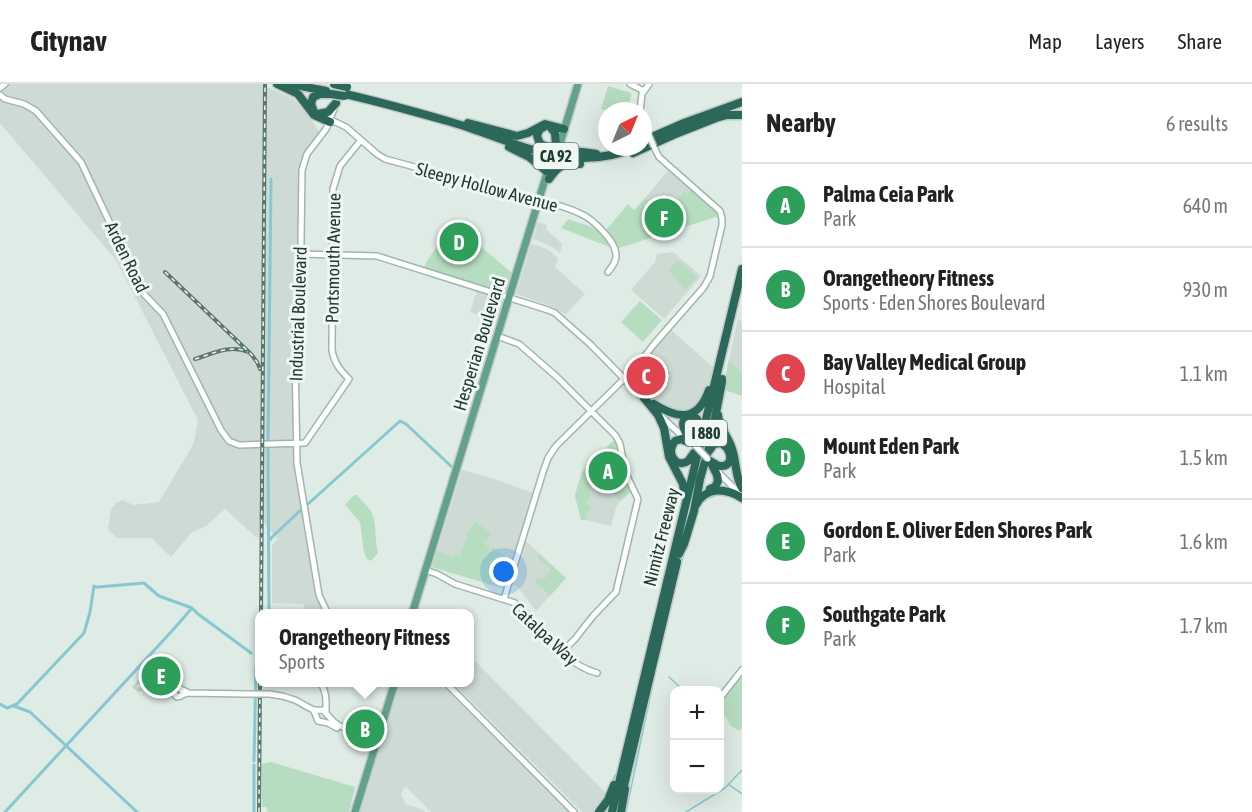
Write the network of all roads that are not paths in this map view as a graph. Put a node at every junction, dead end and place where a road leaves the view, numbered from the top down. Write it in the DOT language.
graph roads {
  1 [pos="5,84"];
  2 [pos="277,84"];
  3 [pos="291,84"];
  4 [pos="313,84"];
  5 [pos="576,84"];
  6 [pos="630,84"];
  7 [pos="645,87"];
  8 [pos="0,88"];
  9 [pos="339,89"];
  10 [pos="0,95"];
  11 [pos="640,102"];
  12 [pos="742,102"];
  13 [pos="336,103"];
  14 [pos="318,114"];
  15 [pos="424,115"];
  16 [pos="742,117"];
  17 [pos="452,119"];
  18 [pos="330,121"];
  19 [pos="560,129"];
  20 [pos="652,139"];
  21 [pos="652,139"];
  22 [pos="361,140"];
  23 [pos="652,140"];
  24 [pos="495,141"];
  25 [pos="557,146"];
  26 [pos="652,146"];
  27 [pos="596,154"];
  28 [pos="606,156"];
  29 [pos="614,156"];
  30 [pos="625,156"];
  31 [pos="552,168"];
  32 [pos="540,201"];
  33 [pos="301,254"];
  34 [pos="332,255"];
  35 [pos="742,269"];
  36 [pos="608,272"];
  37 [pos="742,281"];
  38 [pos="742,292"];
  39 [pos="510,297"];
  40 [pos="498,336"];
  41 [pos="721,359"];
  42 [pos="625,377"];
  43 [pos="722,379"];
  44 [pos="707,394"];
  45 [pos="644,398"];
  46 [pos="654,404"];
  47 [pos="717,409"];
  48 [pos="591,411"];
  49 [pos="698,436"];
  50 [pos="297,444"];
  51 [pos="691,445"];
  52 [pos="708,460"];
  53 [pos="702,471"];
  54 [pos="742,490"];
  55 [pos="684,494"];
  56 [pos="742,497"];
  57 [pos="694,511"];
  58 [pos="677,539"];
  59 [pos="677,551"];
  60 [pos="427,571"];
  61 [pos="672,582"];
  62 [pos="504,599"];
  63 [pos="326,609"];
  64 [pos="416,609"];
  65 [pos="562,652"];
  66 [pos="742,670"];
  67 [pos="597,673"];
  68 [pos="322,687"];
  69 [pos="389,687"];
  70 [pos="393,687"];
  71 [pos="452,687"];
  72 [pos="184,693"];
  73 [pos="724,693"];
  74 [pos="320,712"];
  75 [pos="323,722"];
  76 [pos="343,729"];
  77 [pos="374,739"];
  78 [pos="630,739"];
  79 [pos="353,810"];
  80 [pos="576,812"];
  81 [pos="599,812"];
  82 [pos="616,812"];
  1 -- 8 [label="street"];
  2 -- 18 [label="highway"];
  3 -- 9 [label="highway, CA 92"];
  4 -- 9 [label="highway, CA 92"];
  5 -- 19 [label="main road"];
  6 -- 7 [label="street"];
  7 -- 11 [label="street"];
  9 -- 13 [label="street, Industrial Boulevard"];
  9 -- 14 [label="highway"];
  9 -- 15 [label="highway, CA 92"];
  9 -- 17 [label="highway, CA 92"];
  10 -- 50 [label="street, Arden Road"];
  12 -- 20 [label="highway, CA 92"];
  12 -- 21 [label="highway, CA 92"];
  13 -- 14 [label="highway"];
  13 -- 18 [label="street, Industrial Boulevard"];
  14 -- 18 [label="highway"];
  15 -- 24 [label="highway"];
  15 -- 28 [label="highway, CA 92"];
  16 -- 23 [label="highway"];
  17 -- 19 [label="highway"];
  17 -- 27 [label="highway, CA 92"];
  18 -- 22 [label="street, Sleepy Hollow Avenue"];
  18 -- 33 [label="street, Industrial Boulevard"];
  19 -- 25 [label="highway"];
  19 -- 27 [label="highway"];
  22 -- 32 [label="street, Sleepy Hollow Avenue"];
  22 -- 34 [label="street, Portsmouth Avenue"];
  24 -- 29 [label="highway"];
  24 -- 31 [label="highway"];
  25 -- 31 [label="main road, Hesperian Boulevard, bridge"];
  26 -- 42 [label="street, bridge"];
  30 -- 31 [label="highway"];
  31 -- 32 [label="main road, Hesperian Boulevard"];
  32 -- 36 [label="street, Sleepy Hollow Avenue"];
  32 -- 39 [label="main road, Hesperian Boulevard"];
  33 -- 34 [label="street"];
  33 -- 50 [label="street, Industrial Boulevard"];
  34 -- 39 [label="street"];
  34 -- 50 [label="street, Portsmouth Avenue"];
  35 -- 41 [label="highway, Nimitz Freeway / I 880"];
  37 -- 61 [label="highway, I 880"];
  38 -- 43 [label="highway, Nimitz Freeway / I 880"];
  39 -- 40 [label="main road, Hesperian Boulevard"];
  39 -- 42 [label="street"];
  40 -- 48 [label="street"];
  40 -- 60 [label="main road, Hesperian Boulevard"];
  41 -- 44 [label="highway"];
  41 -- 58 [label="highway, Nimitz Freeway / I 880"];
  42 -- 45 [label="street"];
  42 -- 46 [label="street"];
  42 -- 48 [label="street"];
  43 -- 47 [label="highway"];
  43 -- 59 [label="highway, Nimitz Freeway / I 880"];
  44 -- 46 [label="highway"];
  44 -- 49 [label="highway"];
  45 -- 51 [label="street"];
  45 -- 55 [label="highway"];
  46 -- 51 [label="street"];
  47 -- 52 [label="highway"];
  47 -- 54 [label="highway"];
  48 -- 62 [label="street"];
  48 -- 65 [label="street"];
  49 -- 51 [label="highway"];
  49 -- 51 [label="highway"];
  50 -- 63 [label="street, Industrial Boulevard"];
  51 -- 52 [label="street, bridge"];
  51 -- 55 [label="highway"];
  52 -- 53 [label="highway"];
  52 -- 53 [label="highway"];
  52 -- 54 [label="street"];
  52 -- 56 [label="street"];
  53 -- 57 [label="highway"];
  55 -- 59 [label="highway"];
  56 -- 57 [label="highway"];
  57 -- 59 [label="highway"];
  58 -- 59 [label="highway, Nimitz Freeway / I 880"];
  58 -- 82 [label="highway, I 880"];
  59 -- 61 [label="highway, Nimitz Freeway / I 880"];
  59 -- 78 [label="highway, Nimitz Freeway / I 880"];
  60 -- 62 [label="street, Catalpa Way"];
  60 -- 64 [label="main road, Hesperian Boulevard"];
  61 -- 82 [label="highway, I 880"];
  61 -- 82 [label="highway, Nimitz Freeway / I 880"];
  62 -- 65 [label="street, Catalpa Way"];
  65 -- 67 [label="street, Catalpa Way"];
  66 -- 73 [label="street"];
  68 -- 74 [label="street"];
  69 -- 77 [label="main road"];
  70 -- 77 [label="main road"];
  71 -- 80 [label="street"];
  72 -- 74 [label="street, bridge"];
  74 -- 75 [label="street"];
  74 -- 75 [label="street"];
  74 -- 76 [label="street"];
  75 -- 76 [label="street"];
  76 -- 77 [label="street"];
  77 -- 79 [label="main road"];
  78 -- 81 [label="highway"];
  78 -- 82 [label="highway, Nimitz Freeway / I 880"];
}
